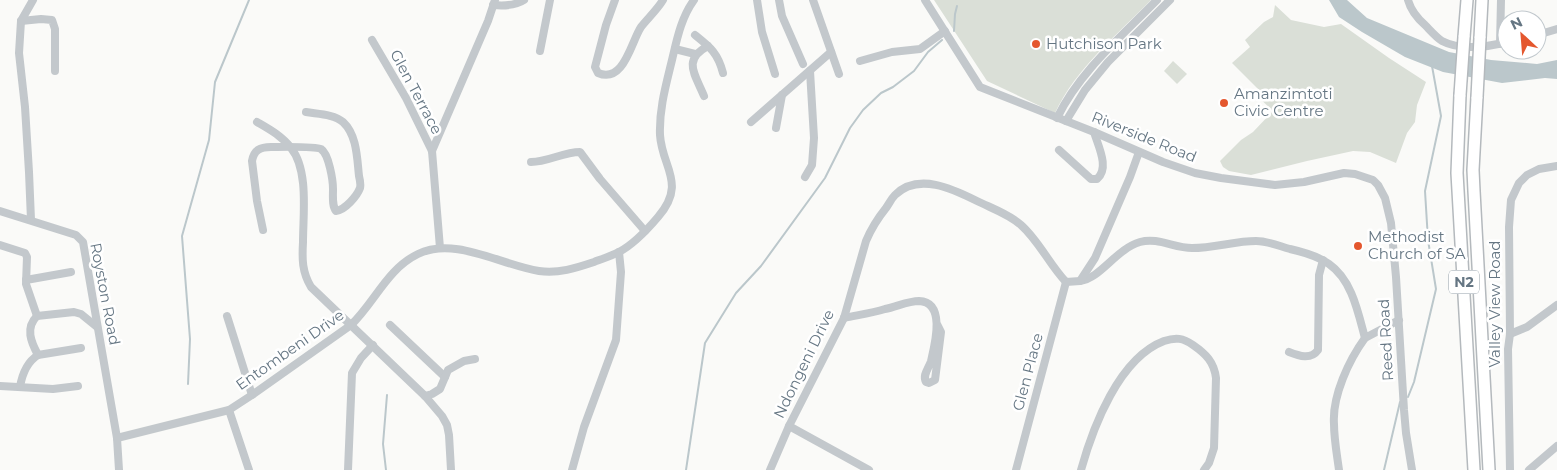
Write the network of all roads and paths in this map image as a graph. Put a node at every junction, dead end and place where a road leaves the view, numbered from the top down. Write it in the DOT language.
graph roads {
  1 [pos="34,0"];
  2 [pos="524,0"];
  3 [pos="550,0"];
  4 [pos="615,0"];
  5 [pos="663,0"];
  6 [pos="694,0"];
  7 [pos="757,0"];
  8 [pos="779,0"];
  9 [pos="813,0"];
  10 [pos="925,0"];
  11 [pos="1157,0"];
  12 [pos="1170,0"];
  13 [pos="1408,0"];
  14 [pos="1467,0"];
  15 [pos="1482,0"];
  16 [pos="494,3"];
  17 [pos="21,21"];
  18 [pos="945,31"];
  19 [pos="695,35"];
  20 [pos="372,40"];
  21 [pos="1497,44"];
  22 [pos="708,46"];
  23 [pos="675,49"];
  24 [pos="540,51"];
  25 [pos="831,52"];
  26 [pos="696,54"];
  27 [pos="860,62"];
  28 [pos="803,64"];
  29 [pos="55,71"];
  30 [pos="810,71"];
  31 [pos="722,73"];
  32 [pos="776,74"];
  33 [pos="839,74"];
  34 [pos="782,95"];
  35 [pos="704,96"];
  36 [pos="1077,103"];
  37 [pos="306,112"];
  38 [pos="1057,118"];
  39 [pos="257,122"];
  40 [pos="751,122"];
  41 [pos="1066,122"];
  42 [pos="1076,125"];
  43 [pos="776,128"];
  44 [pos="1094,132"];
  45 [pos="291,148"];
  46 [pos="1059,150"];
  47 [pos="432,151"];
  48 [pos="1139,152"];
  49 [pos="531,162"];
  50 [pos="1557,166"];
  51 [pos="805,177"];
  52 [pos="1389,207"];
  53 [pos="0,211"];
  54 [pos="31,220"];
  55 [pos="263,230"];
  56 [pos="645,231"];
  57 [pos="0,245"];
  58 [pos="440,248"];
  59 [pos="619,252"];
  60 [pos="1323,260"];
  61 [pos="71,272"];
  62 [pos="26,280"];
  63 [pos="1080,281"];
  64 [pos="1066,282"];
  65 [pos="1557,304"];
  66 [pos="37,316"];
  67 [pos="227,316"];
  68 [pos="844,318"];
  69 [pos="1399,320"];
  70 [pos="937,324"];
  71 [pos="351,325"];
  72 [pos="390,325"];
  73 [pos="97,327"];
  74 [pos="1510,334"];
  75 [pos="1365,338"];
  76 [pos="373,345"];
  77 [pos="81,348"];
  78 [pos="1289,352"];
  79 [pos="38,355"];
  80 [pos="475,359"];
  81 [pos="445,377"];
  82 [pos="0,386"];
  83 [pos="78,386"];
  84 [pos="20,387"];
  85 [pos="252,396"];
  86 [pos="425,396"];
  87 [pos="229,410"];
  88 [pos="789,426"];
  89 [pos="116,438"];
  90 [pos="1557,446"];
  91 [pos="119,470"];
  92 [pos="249,470"];
  93 [pos="348,470"];
  94 [pos="451,470"];
  95 [pos="572,470"];
  96 [pos="770,470"];
  97 [pos="869,470"];
  98 [pos="1016,470"];
  99 [pos="1081,470"];
  100 [pos="1204,470"];
  101 [pos="1339,470"];
  102 [pos="1412,470"];
  103 [pos="1474,470"];
  104 [pos="1489,470"];
  105 [pos="1510,470"];
  106 [pos="1529,470"];
  1 -- 17 [label="street"];
  2 -- 16 [label="street"];
  3 -- 24 [label="street"];
  4 -- 5 [label="street"];
  6 -- 23 [label="street, Entombeni Drive"];
  7 -- 32 [label="street"];
  8 -- 28 [label="street"];
  9 -- 25 [label="street"];
  10 -- 18 [label="street, Riverside Road"];
  11 -- 38 [label="street"];
  12 -- 36 [label="street"];
  13 -- 21 [label="street"];
  14 -- 103 [label="highway, N2, bridge"];
  15 -- 104 [label="highway, N2, bridge"];
  16 -- 47 [label="street"];
  17 -- 29 [label="street"];
  17 -- 54 [label="street"];
  18 -- 27 [label="street"];
  18 -- 38 [label="street, Riverside Road"];
  19 -- 22 [label="street"];
  20 -- 47 [label="street, Glen Terrace"];
  22 -- 26 [label="street"];
  22 -- 31 [label="street"];
  23 -- 26 [label="street"];
  23 -- 56 [label="street, Entombeni Drive"];
  25 -- 30 [label="street"];
  25 -- 33 [label="street"];
  26 -- 35 [label="street"];
  30 -- 34 [label="street"];
  30 -- 51 [label="street"];
  34 -- 40 [label="street"];
  34 -- 43 [label="street"];
  36 -- 41 [label="street"];
  36 -- 42 [label="street"];
  37 -- 45 [label="street"];
  38 -- 41 [label="street, Riverside Road"];
  39 -- 45 [label="street"];
  41 -- 42 [label="street, Riverside Road"];
  42 -- 44 [label="street, Riverside Road"];
  44 -- 46 [label="street"];
  44 -- 48 [label="street, Riverside Road"];
  45 -- 55 [label="street"];
  45 -- 71 [label="street"];
  47 -- 58 [label="street, Glen Terrace"];
  48 -- 52 [label="street, Riverside Road"];
  48 -- 63 [label="street"];
  49 -- 56 [label="street"];
  50 -- 74 [label="street, Valley View Road"];
  52 -- 69 [label="street, Reed Road"];
  53 -- 54 [label="street, Royston Road"];
  54 -- 73 [label="street, Royston Road"];
  56 -- 59 [label="street, Entombeni Drive"];
  57 -- 62 [label="street"];
  58 -- 59 [label="street, Entombeni Drive"];
  58 -- 71 [label="street, Entombeni Drive"];
  59 -- 95 [label="street"];
  60 -- 63 [label="street"];
  60 -- 75 [label="street"];
  60 -- 78 [label="street"];
  61 -- 62 [label="street"];
  62 -- 66 [label="street"];
  63 -- 64 [label="street"];
  64 -- 68 [label="street, Ndongeni Drive"];
  64 -- 98 [label="street, Glen Place"];
  65 -- 74 [label="street"];
  66 -- 73 [label="street"];
  66 -- 79 [label="street"];
  67 -- 85 [label="street"];
  68 -- 70 [label="street"];
  68 -- 88 [label="street, Ndongeni Drive"];
  69 -- 75 [label="street"];
  69 -- 102 [label="street, Reed Road"];
  70 -- 70 [label="street"];
  71 -- 76 [label="street"];
  71 -- 85 [label="street, Entombeni Drive"];
  72 -- 81 [label="street"];
  73 -- 89 [label="street, Royston Road"];
  74 -- 105 [label="street, Valley View Road"];
  75 -- 101 [label="street"];
  76 -- 86 [label="street"];
  76 -- 93 [label="street"];
  77 -- 79 [label="street"];
  79 -- 84 [label="street"];
  80 -- 81 [label="street"];
  81 -- 86 [label="street"];
  82 -- 84 [label="street"];
  83 -- 84 [label="street"];
  85 -- 87 [label="street, Entombeni Drive"];
  86 -- 94 [label="street"];
  87 -- 89 [label="street, Entombeni Drive"];
  87 -- 92 [label="street"];
  88 -- 96 [label="street, Ndongeni Drive"];
  88 -- 97 [label="street"];
  89 -- 91 [label="street"];
  90 -- 106 [label="street"];
  99 -- 100 [label="street"];
}
